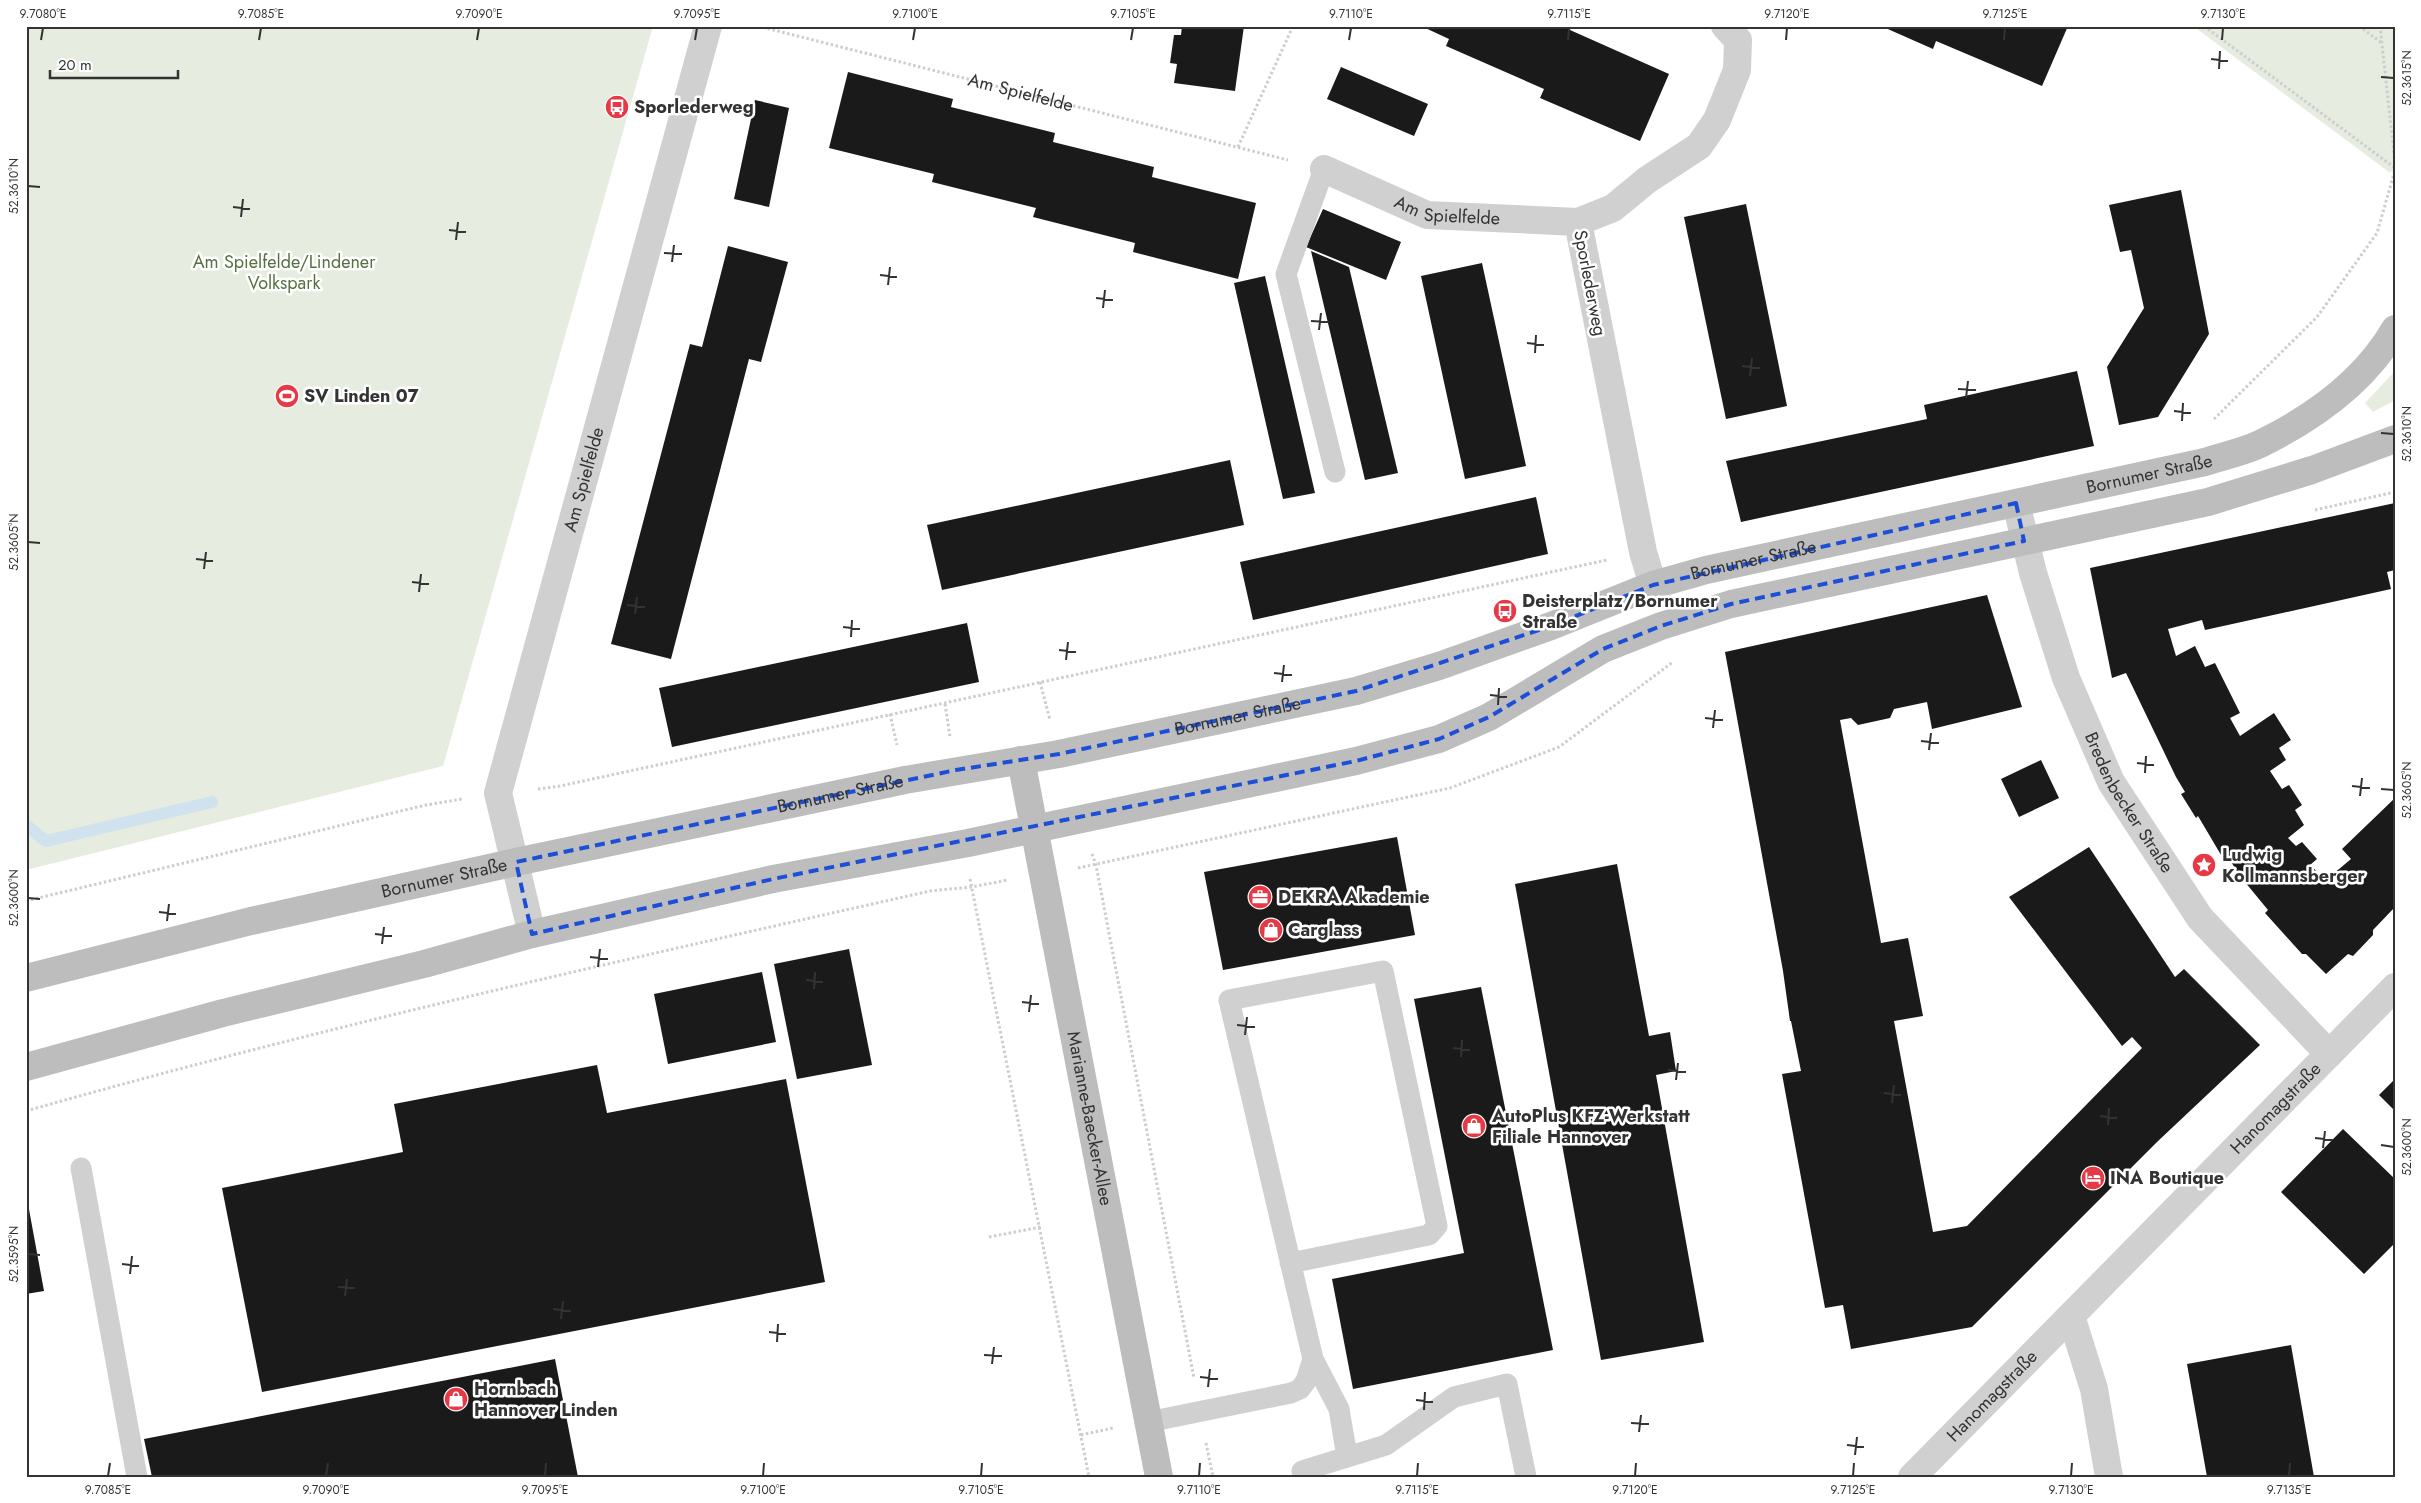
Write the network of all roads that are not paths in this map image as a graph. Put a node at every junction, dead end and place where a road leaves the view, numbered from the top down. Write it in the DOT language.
graph roads {
  1 [pos="708,26"];
  2 [pos="1725,26"];
  3 [pos="1324,169"];
  4 [pos="1578,222"];
  5 [pos="2395,329"];
  6 [pos="2395,439"];
  7 [pos="1335,472"];
  8 [pos="2016,503"];
  9 [pos="2024,541"];
  10 [pos="1653,585"];
  11 [pos="1021,760"];
  12 [pos="1035,828"];
  13 [pos="516,862"];
  14 [pos="532,934"];
  15 [pos="26,978"];
  16 [pos="2395,987"];
  17 [pos="2329,1054"];
  18 [pos="26,1066"];
  19 [pos="81,1168"];
  20 [pos="1290,1263"];
  21 [pos="2071,1316"];
  22 [pos="1313,1359"];
  23 [pos="1148,1422"];
  24 [pos="1347,1457"];
  25 [pos="137,1477"];
  26 [pos="1158,1477"];
  27 [pos="1303,1477"];
  28 [pos="1526,1477"];
  29 [pos="1912,1477"];
  30 [pos="2109,1477"];
  1 -- 13 [label="street, Am Spielfelde"];
  2 -- 4 [label="street, Sporlederweg"];
  3 -- 4 [label="street, Am Spielfelde"];
  3 -- 7 [label="lane"];
  4 -- 10 [label="street, Sporlederweg"];
  5 -- 8 [label="main road, Bornumer Straße"];
  6 -- 9 [label="main road, Bornumer Straße"];
  8 -- 9 [label="street, Bredenbecker Straße"];
  8 -- 10 [label="main road, Bornumer Straße"];
  9 -- 12 [label="main road, Bornumer Straße"];
  9 -- 17 [label="street, Bredenbecker Straße"];
  10 -- 11 [label="main road, Bornumer Straße"];
  11 -- 12 [label="main road, Marianne-Baecker-Allee"];
  11 -- 13 [label="main road, Bornumer Straße"];
  12 -- 14 [label="main road, Bornumer Straße"];
  12 -- 23 [label="main road, Marianne-Baecker-Allee"];
  13 -- 14 [label="street, Am Spielfelde"];
  13 -- 15 [label="main road, Bornumer Straße"];
  14 -- 18 [label="main road, Bornumer Straße"];
  16 -- 17 [label="street, Hanomagstraße"];
  17 -- 21 [label="street, Hanomagstraße"];
  19 -- 25 [label="lane"];
  20 -- 20 [label="lane"];
  20 -- 22 [label="lane"];
  21 -- 29 [label="street, Hanomagstraße"];
  21 -- 30 [label="street"];
  22 -- 23 [label="lane"];
  22 -- 24 [label="lane"];
  23 -- 26 [label="main road, Marianne-Baecker-Allee"];
  24 -- 27 [label="lane"];
  24 -- 28 [label="lane"];
}
